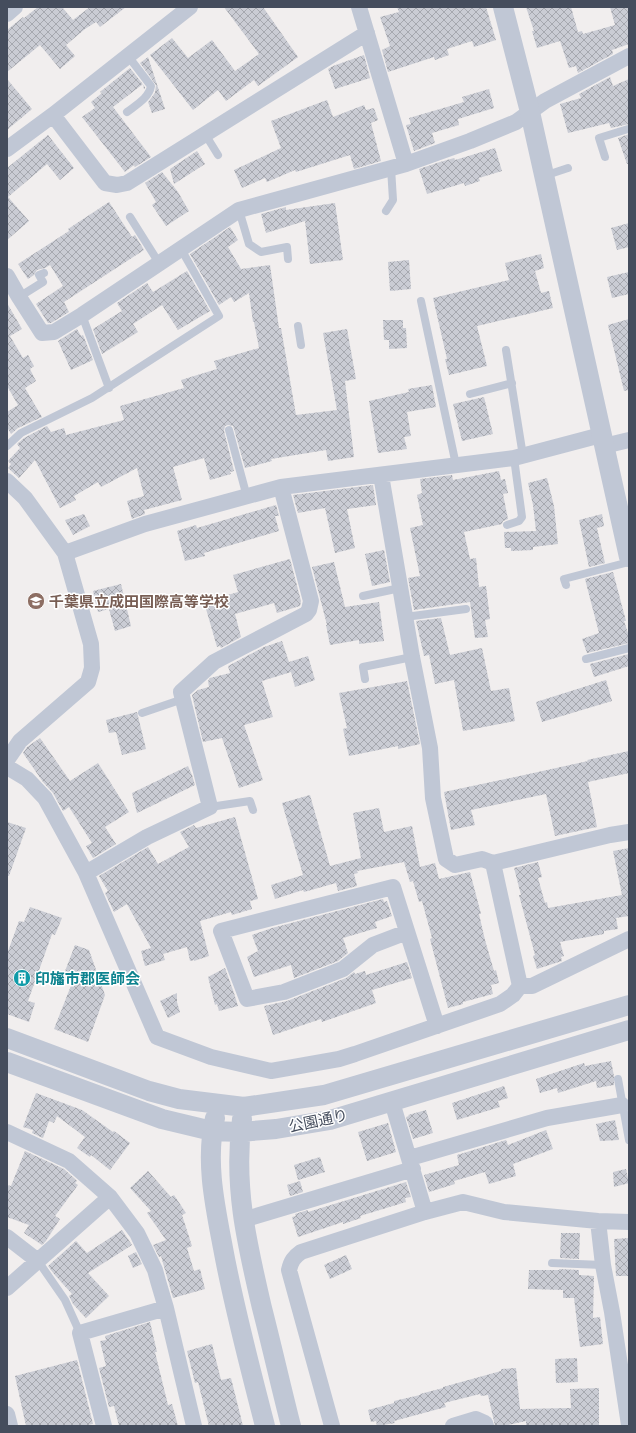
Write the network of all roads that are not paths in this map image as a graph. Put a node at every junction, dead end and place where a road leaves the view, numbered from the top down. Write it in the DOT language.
graph roads {
  1 [pos="15,7"];
  2 [pos="190,7"];
  3 [pos="358,7"];
  4 [pos="503,7"];
  5 [pos="7,14"];
  6 [pos="367,33"];
  7 [pos="128,56"];
  8 [pos="629,56"];
  9 [pos="127,112"];
  10 [pos="530,112"];
  11 [pos="53,115"];
  12 [pos="628,129"];
  13 [pos="205,134"];
  14 [pos="7,149"];
  15 [pos="218,155"];
  16 [pos="605,157"];
  17 [pos="399,166"];
  18 [pos="568,168"];
  19 [pos="544,176"];
  20 [pos="239,210"];
  21 [pos="386,211"];
  22 [pos="130,217"];
  23 [pos="181,249"];
  24 [pos="288,259"];
  25 [pos="159,263"];
  26 [pos="44,272"];
  27 [pos="7,276"];
  28 [pos="19,298"];
  29 [pos="421,301"];
  30 [pos="82,315"];
  31 [pos="298,326"];
  32 [pos="301,345"];
  33 [pos="506,350"];
  34 [pos="512,383"];
  35 [pos="109,388"];
  36 [pos="470,394"];
  37 [pos="229,430"];
  38 [pos="602,440"];
  39 [pos="629,440"];
  40 [pos="7,446"];
  41 [pos="519,457"];
  42 [pos="456,465"];
  43 [pos="381,475"];
  44 [pos="7,481"];
  45 [pos="281,487"];
  46 [pos="247,497"];
  47 [pos="624,517"];
  48 [pos="508,525"];
  49 [pos="65,552"];
  50 [pos="629,557"];
  51 [pos="629,562"];
  52 [pos="566,585"];
  53 [pos="400,588"];
  54 [pos="363,596"];
  55 [pos="466,609"];
  56 [pos="405,617"];
  57 [pos="629,648"];
  58 [pos="412,657"];
  59 [pos="586,659"];
  60 [pos="366,679"];
  61 [pos="183,699"];
  62 [pos="142,714"];
  63 [pos="7,760"];
  64 [pos="7,767"];
  65 [pos="210,807"];
  66 [pos="253,810"];
  67 [pos="629,832"];
  68 [pos="492,863"];
  69 [pos="86,873"];
  70 [pos="407,932"];
  71 [pos="629,939"];
  72 [pos="520,986"];
  73 [pos="629,1005"];
  74 [pos="437,1026"];
  75 [pos="629,1030"];
  76 [pos="7,1038"];
  77 [pos="7,1062"];
  78 [pos="618,1079"];
  79 [pos="392,1102"];
  80 [pos="218,1104"];
  81 [pos="622,1105"];
  82 [pos="244,1107"];
  83 [pos="212,1131"];
  84 [pos="7,1132"];
  85 [pos="240,1132"];
  86 [pos="629,1140"];
  87 [pos="411,1164"];
  88 [pos="110,1197"];
  89 [pos="425,1212"];
  90 [pos="243,1220"];
  91 [pos="598,1221"];
  92 [pos="629,1222"];
  93 [pos="7,1238"];
  94 [pos="38,1261"];
  95 [pos="552,1263"];
  96 [pos="603,1265"];
  97 [pos="7,1288"];
  98 [pos="166,1308"];
  99 [pos="80,1333"];
  100 [pos="624,1362"];
  101 [pos="7,1414"];
  102 [pos="629,1425"];
  103 [pos="10,1426"];
  104 [pos="104,1426"];
  105 [pos="194,1426"];
  106 [pos="265,1426"];
  107 [pos="291,1426"];
  108 [pos="332,1426"];
  109 [pos="453,1426"];
  110 [pos="486,1426"];
  1 -- 5 [label="street"];
  2 -- 7 [label="street"];
  3 -- 6 [label="street"];
  4 -- 10 [label="street"];
  6 -- 13 [label="street"];
  6 -- 17 [label="street"];
  7 -- 9 [label="lane"];
  7 -- 11 [label="street"];
  8 -- 10 [label="street"];
  10 -- 17 [label="street"];
  10 -- 19 [label="street"];
  11 -- 13 [label="street"];
  11 -- 14 [label="street"];
  12 -- 16 [label="lane"];
  13 -- 15 [label="lane"];
  17 -- 20 [label="street"];
  17 -- 21 [label="lane"];
  18 -- 19 [label="lane"];
  19 -- 38 [label="street"];
  20 -- 23 [label="street"];
  20 -- 24 [label="lane"];
  22 -- 25 [label="lane"];
  23 -- 25 [label="street"];
  23 -- 35 [label="lane"];
  25 -- 30 [label="street"];
  26 -- 28 [label="lane"];
  27 -- 28 [label="street"];
  28 -- 30 [label="street"];
  29 -- 42 [label="lane"];
  30 -- 35 [label="lane"];
  31 -- 32 [label="lane"];
  33 -- 34 [label="lane"];
  34 -- 36 [label="lane"];
  34 -- 41 [label="lane"];
  35 -- 40 [label="lane"];
  37 -- 46 [label="lane"];
  38 -- 39 [label="street"];
  38 -- 41 [label="street"];
  38 -- 47 [label="street"];
  41 -- 42 [label="street"];
  41 -- 48 [label="lane"];
  42 -- 43 [label="street"];
  43 -- 45 [label="street"];
  43 -- 53 [label="street"];
  44 -- 49 [label="street"];
  45 -- 46 [label="street"];
  45 -- 61 [label="street"];
  46 -- 49 [label="street"];
  47 -- 50 [label="street"];
  49 -- 63 [label="street"];
  51 -- 52 [label="lane"];
  53 -- 54 [label="lane"];
  53 -- 56 [label="street"];
  55 -- 56 [label="lane"];
  56 -- 58 [label="street"];
  57 -- 59 [label="lane"];
  58 -- 60 [label="lane"];
  58 -- 68 [label="street"];
  61 -- 62 [label="lane"];
  61 -- 65 [label="street"];
  64 -- 69 [label="street"];
  65 -- 66 [label="lane"];
  65 -- 69 [label="street"];
  67 -- 68 [label="street"];
  68 -- 72 [label="street"];
  69 -- 74 [label="street"];
  70 -- 70 [label="street"];
  70 -- 74 [label="street"];
  71 -- 72 [label="street"];
  72 -- 74 [label="street"];
  73 -- 82 [label="street, 公園通り"];
  75 -- 79 [label="street, 公園通り"];
  76 -- 80 [label="street, 公園通り"];
  77 -- 83 [label="street, 公園通り"];
  78 -- 81 [label="lane"];
  79 -- 85 [label="street, 公園通り"];
  79 -- 87 [label="street"];
  80 -- 82 [label="street, 公園通り"];
  80 -- 83 [label="street"];
  81 -- 86 [label="lane"];
  81 -- 87 [label="street"];
  82 -- 85 [label="street"];
  83 -- 85 [label="street, 公園通り"];
  83 -- 106 [label="street"];
  84 -- 88 [label="street"];
  85 -- 90 [label="street"];
  87 -- 89 [label="street"];
  87 -- 90 [label="street"];
  88 -- 94 [label="street"];
  88 -- 98 [label="street"];
  89 -- 91 [label="street"];
  89 -- 108 [label="street"];
  90 -- 107 [label="street"];
  91 -- 92 [label="street"];
  91 -- 96 [label="street"];
  93 -- 94 [label="street"];
  94 -- 97 [label="street"];
  94 -- 99 [label="lane"];
  95 -- 96 [label="lane"];
  96 -- 100 [label="street"];
  98 -- 99 [label="street"];
  98 -- 105 [label="street"];
  99 -- 104 [label="street"];
  100 -- 102 [label="street"];
  101 -- 103 [label="street"];
  109 -- 110 [label="street"];
}
